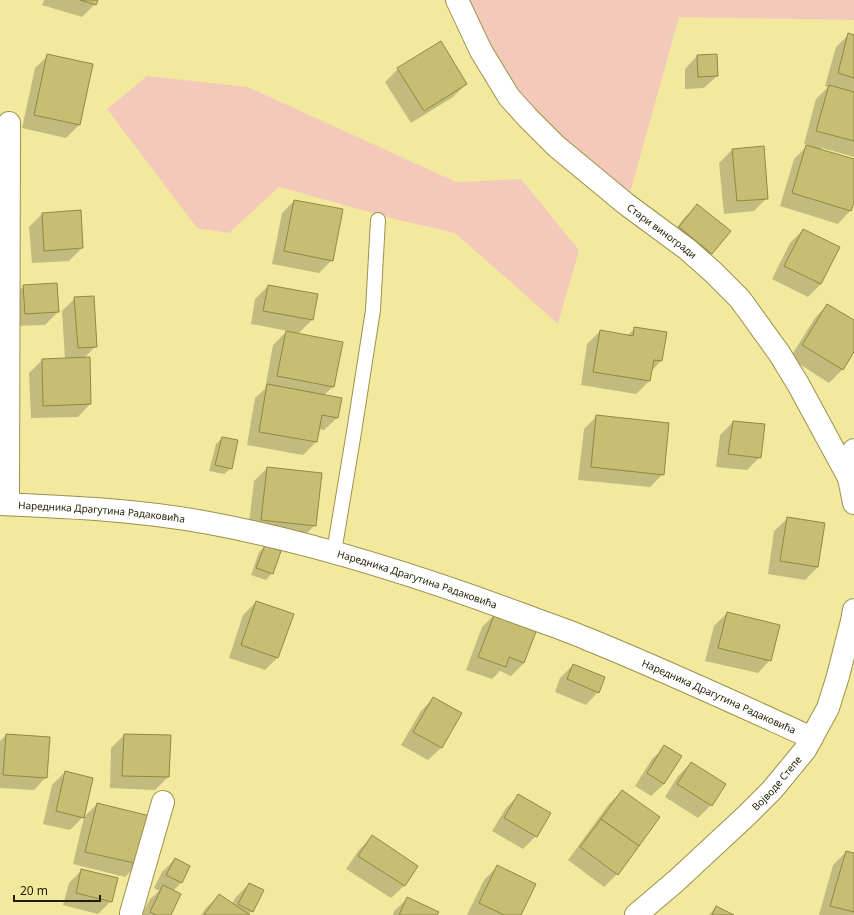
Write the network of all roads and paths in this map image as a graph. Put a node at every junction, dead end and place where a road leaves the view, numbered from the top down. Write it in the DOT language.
graph roads {
  1 [pos="457,0"];
  2 [pos="9,123"];
  3 [pos="378,220"];
  4 [pos="854,450"];
  5 [pos="849,478"];
  6 [pos="854,501"];
  7 [pos="4,504"];
  8 [pos="334,552"];
  9 [pos="854,610"];
  10 [pos="812,738"];
  11 [pos="163,802"];
  12 [pos="131,915"];
  13 [pos="636,915"];
  1 -- 5 [label="street, Стари виногради"];
  2 -- 7 [label="street"];
  3 -- 8 [label="lane"];
  4 -- 5 [label="street"];
  5 -- 6 [label="street"];
  7 -- 8 [label="street, Наредника Драгутина Радаковића"];
  8 -- 10 [label="street, Наредника Драгутина Радаковића"];
  9 -- 10 [label="street, Војводе Степе"];
  10 -- 13 [label="street, Војводе Степе"];
  11 -- 12 [label="street"];
}
